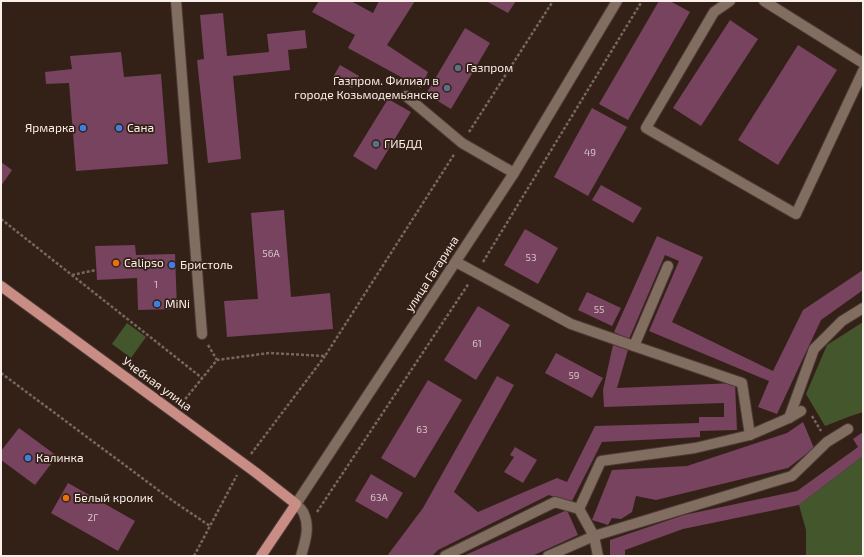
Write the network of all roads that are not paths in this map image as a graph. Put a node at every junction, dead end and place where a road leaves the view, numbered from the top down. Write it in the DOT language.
graph roads {
  1 [pos="176,1"];
  2 [pos="617,1"];
  3 [pos="730,1"];
  4 [pos="764,1"];
  5 [pos="863,63"];
  6 [pos="863,70"];
  7 [pos="406,96"];
  8 [pos="514,173"];
  9 [pos="456,262"];
  10 [pos="668,266"];
  11 [pos="1,286"];
  12 [pos="863,308"];
  13 [pos="202,334"];
  14 [pos="634,346"];
  15 [pos="801,411"];
  16 [pos="789,418"];
  17 [pos="848,429"];
  18 [pos="750,435"];
  19 [pos="296,504"];
  20 [pos="579,509"];
  21 [pos="594,536"];
  22 [pos="261,556"];
  23 [pos="300,556"];
  24 [pos="445,556"];
  25 [pos="548,556"];
  26 [pos="598,556"];
  1 -- 13 [label="street"];
  2 -- 8 [label="street, улица Гагарина"];
  3 -- 6 [label="street"];
  4 -- 5 [label="street"];
  7 -- 8 [label="street"];
  8 -- 9 [label="street, улица Гагарина"];
  9 -- 14 [label="street"];
  9 -- 19 [label="street, улица Гагарина"];
  10 -- 14 [label="street"];
  11 -- 19 [label="main road, Учебная улица"];
  12 -- 16 [label="street"];
  14 -- 18 [label="street"];
  15 -- 16 [label="street"];
  16 -- 18 [label="street"];
  17 -- 21 [label="street"];
  18 -- 20 [label="street"];
  19 -- 22 [label="main road, улица Гагарина"];
  19 -- 23 [label="street"];
  20 -- 21 [label="street"];
  20 -- 24 [label="street"];
  21 -- 25 [label="street"];
  21 -- 26 [label="street"];
}
